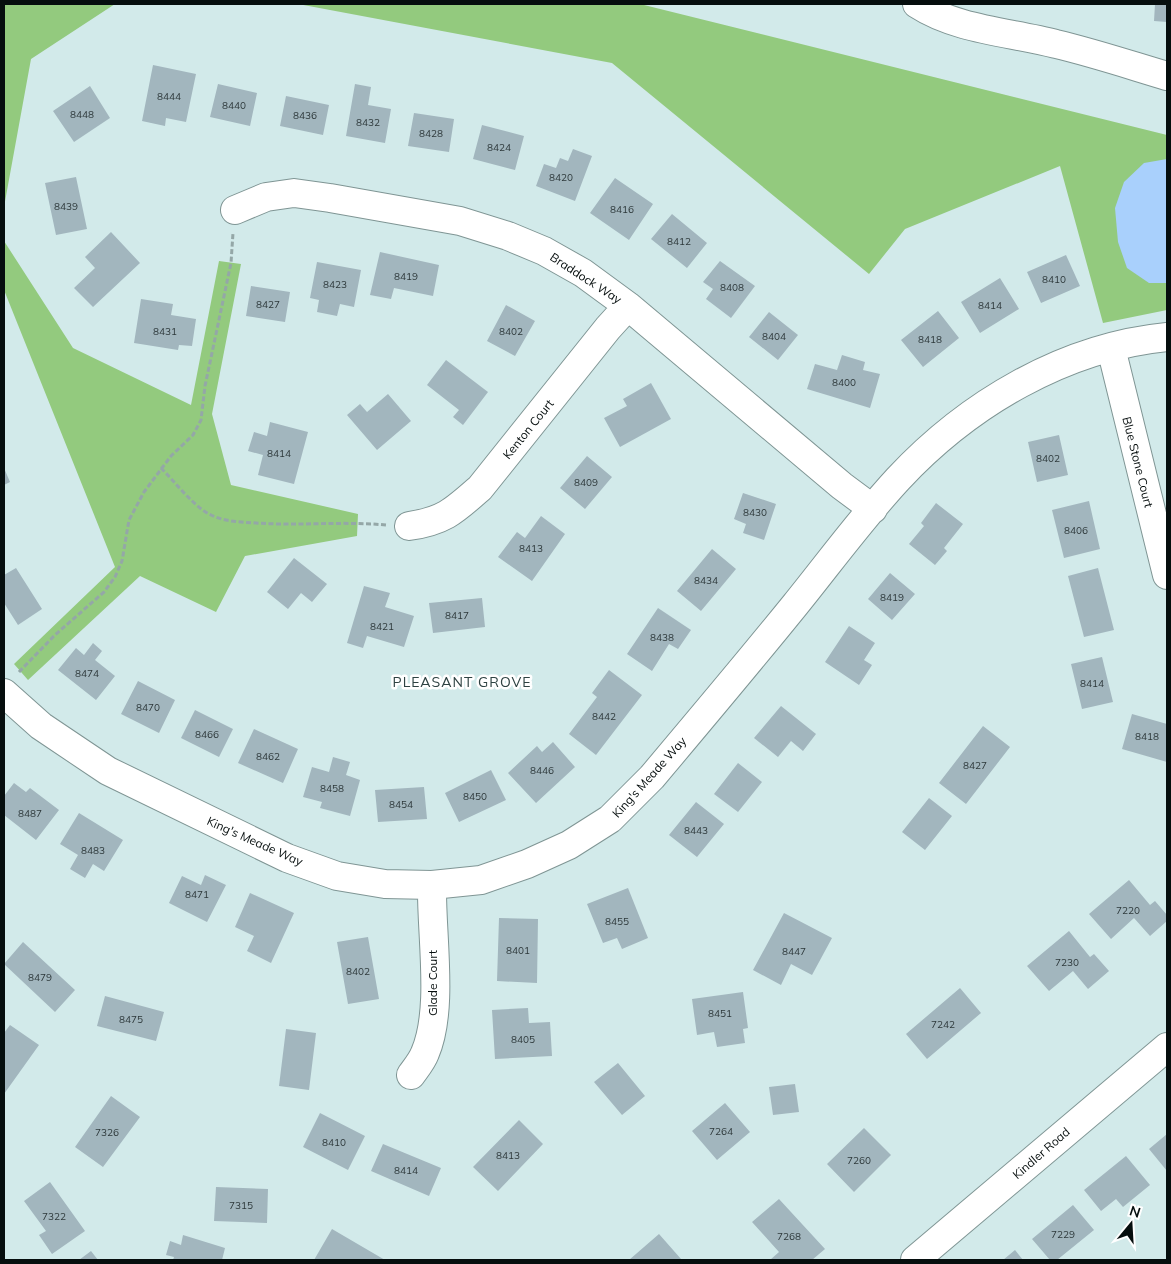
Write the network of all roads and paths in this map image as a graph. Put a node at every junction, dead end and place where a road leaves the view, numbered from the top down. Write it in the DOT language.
graph roads {
  1 [pos="917,4"];
  2 [pos="1167,76"];
  3 [pos="235,210"];
  4 [pos="628,306"];
  5 [pos="1167,338"];
  6 [pos="1111,348"];
  7 [pos="162,468"];
  8 [pos="873,509"];
  9 [pos="409,526"];
  10 [pos="1167,575"];
  11 [pos="10,685"];
  12 [pos="432,885"];
  13 [pos="1167,1046"];
  14 [pos="411,1075"];
  15 [pos="915,1260"];
  1 -- 2 [label="street"];
  3 -- 4 [label="street, Braddock Way"];
  3 -- 7 [label="path"];
  4 -- 8 [label="street, Braddock Way"];
  4 -- 9 [label="street, Kenton Court"];
  5 -- 6 [label="street, King's Meade Way"];
  6 -- 8 [label="street, King's Meade Way"];
  6 -- 10 [label="street, Blue Stone Court"];
  7 -- 9 [label="path"];
  7 -- 11 [label="path"];
  8 -- 12 [label="street, King's Meade Way"];
  11 -- 12 [label="street, King's Meade Way"];
  12 -- 14 [label="street, Glade Court"];
  13 -- 15 [label="street, Kindler Road"];
}
